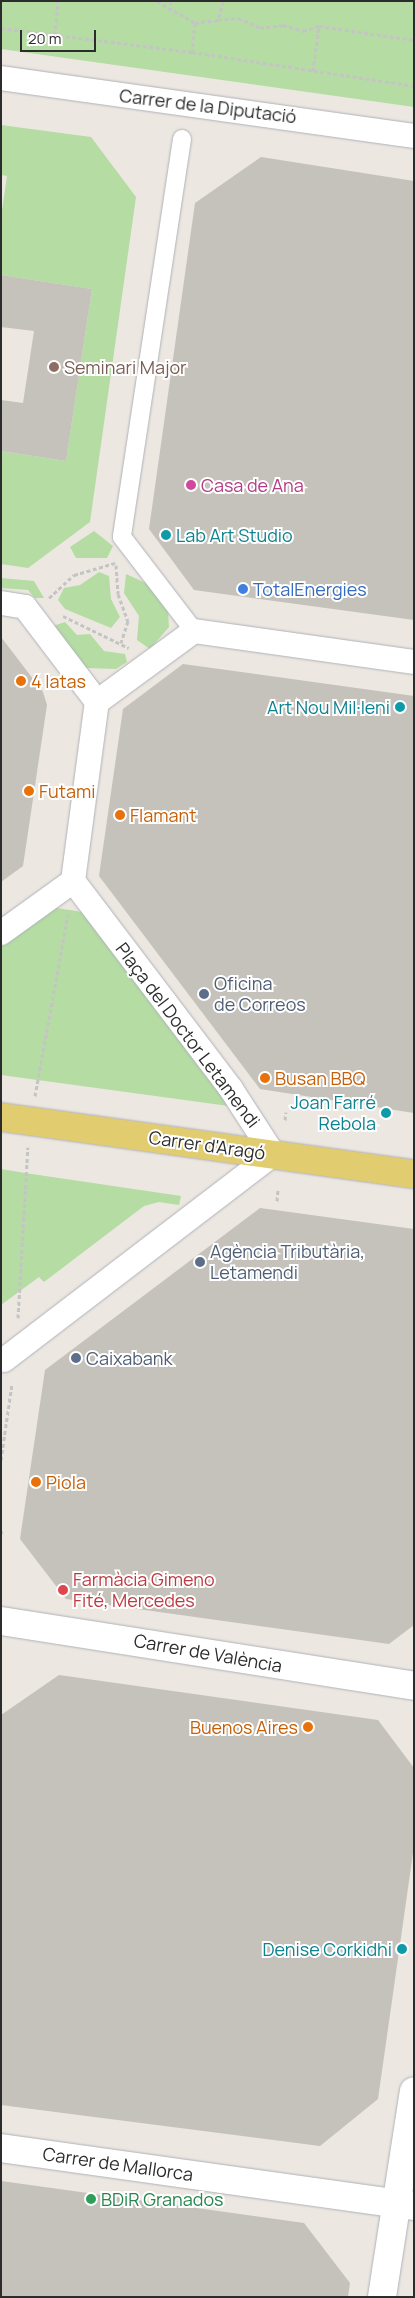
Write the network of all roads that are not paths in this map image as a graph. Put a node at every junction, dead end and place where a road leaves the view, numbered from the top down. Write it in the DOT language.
graph roads {
  1 [pos="1,78"];
  2 [pos="414,136"];
  3 [pos="182,139"];
  4 [pos="1,603"];
  5 [pos="194,631"];
  6 [pos="414,662"];
  7 [pos="97,702"];
  8 [pos="73,881"];
  9 [pos="1,933"];
  10 [pos="1,1117"];
  11 [pos="273,1154"];
  12 [pos="414,1174"];
  13 [pos="5,1367"];
  14 [pos="1,1621"];
  15 [pos="414,1686"];
  16 [pos="414,2091"];
  17 [pos="1,2148"];
  18 [pos="405,2205"];
  19 [pos="382,2297"];
  1 -- 2 [label="street, Carrer de la Diputació"];
  3 -- 5 [label="street"];
  4 -- 7 [label="street"];
  5 -- 6 [label="street"];
  5 -- 7 [label="street"];
  7 -- 8 [label="street"];
  8 -- 9 [label="street"];
  8 -- 11 [label="street, Plaça del Doctor Letamendi"];
  10 -- 11 [label="main road, Carrer d'Aragó"];
  11 -- 12 [label="main road, Carrer d'Aragó"];
  11 -- 13 [label="street"];
  14 -- 15 [label="main road, Carrer de València"];
  16 -- 18 [label="main road"];
  17 -- 18 [label="main road, Carrer de Mallorca"];
  18 -- 19 [label="main road"];
}
